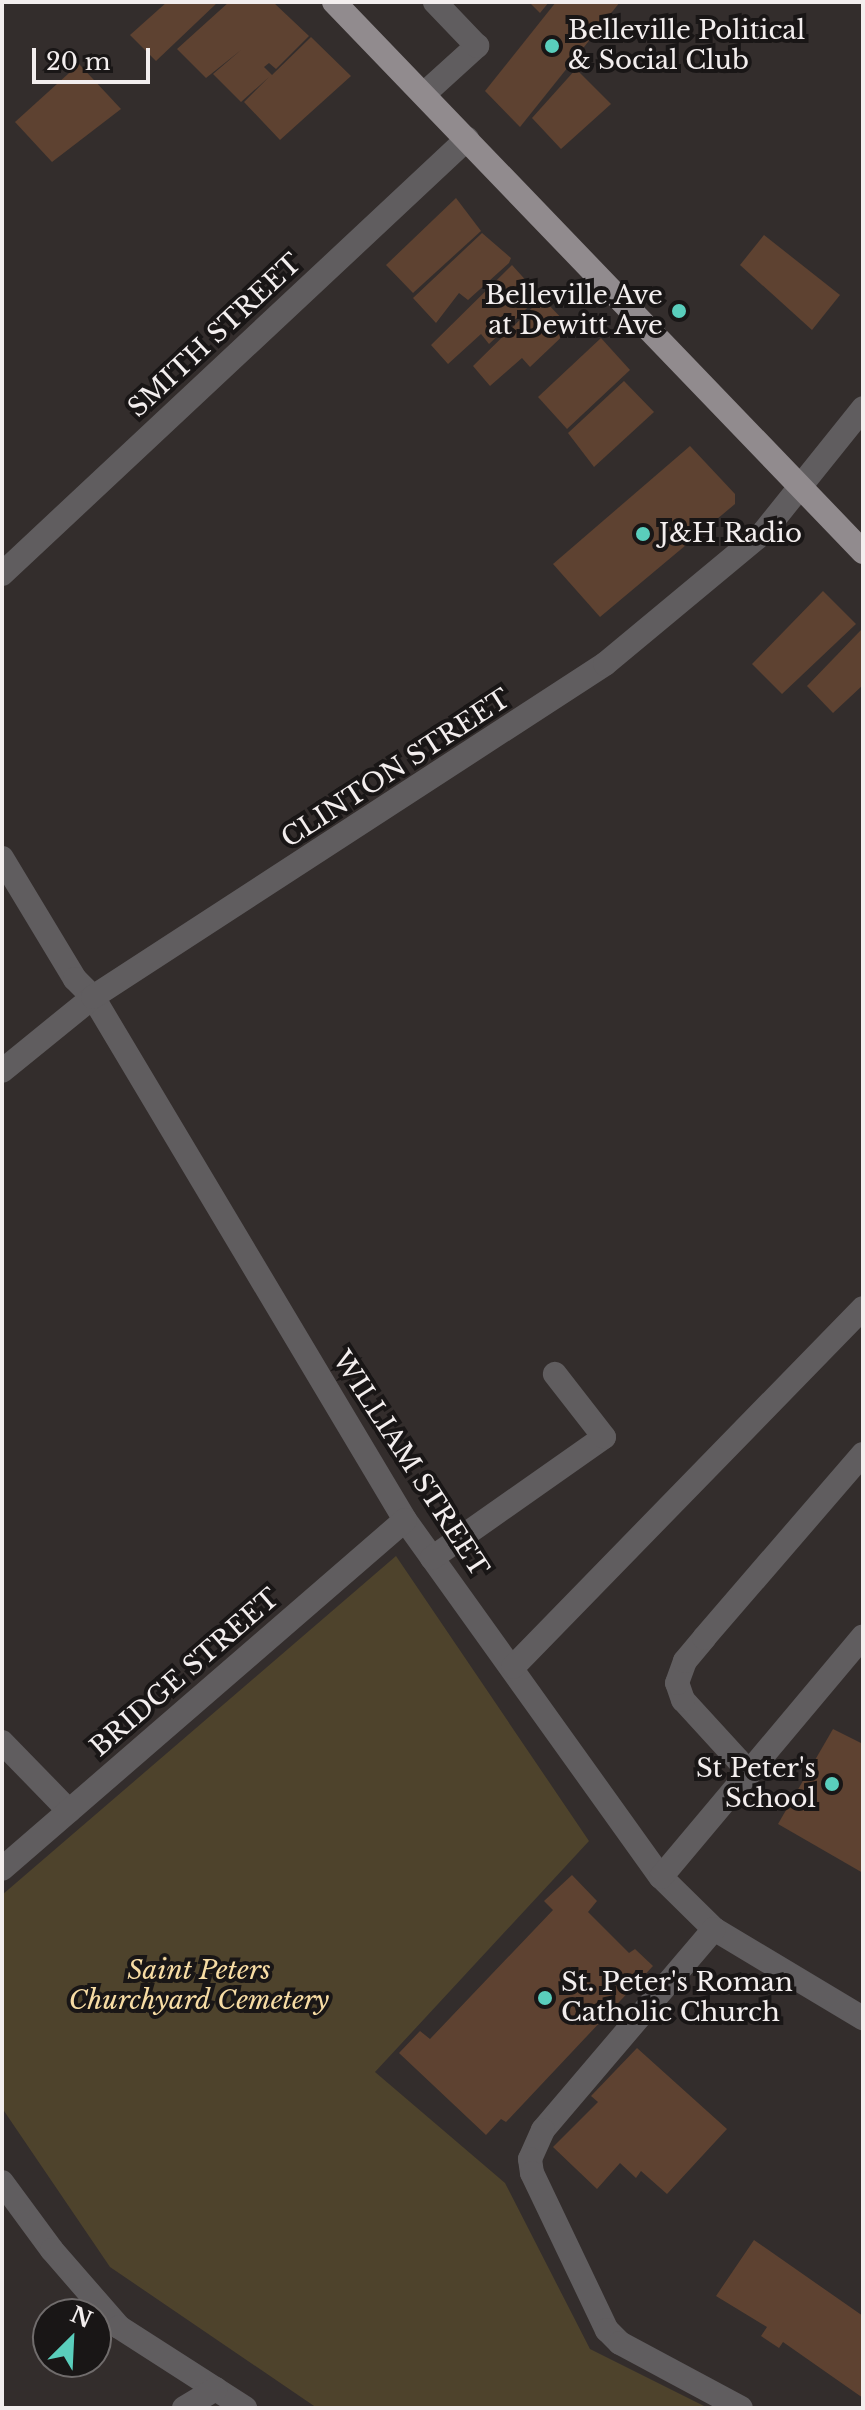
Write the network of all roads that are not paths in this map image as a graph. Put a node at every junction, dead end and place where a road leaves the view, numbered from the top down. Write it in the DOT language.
graph roads {
  1 [pos="334,2"];
  2 [pos="435,2"];
  3 [pos="424,94"];
  4 [pos="467,139"];
  5 [pos="863,408"];
  6 [pos="801,489"];
  7 [pos="863,552"];
  8 [pos="2,574"];
  9 [pos="2,858"];
  10 [pos="93,997"];
  11 [pos="2,1071"];
  12 [pos="863,1308"];
  13 [pos="555,1374"];
  14 [pos="863,1454"];
  15 [pos="405,1520"];
  16 [pos="432,1558"];
  17 [pos="863,1636"];
  18 [pos="513,1667"];
  19 [pos="2,1742"];
  20 [pos="750,1773"];
  21 [pos="69,1811"];
  22 [pos="2,1869"];
  23 [pos="661,1877"];
  24 [pos="714,1929"];
  25 [pos="863,2018"];
  26 [pos="2,2182"];
  27 [pos="216,2389"];
  28 [pos="184,2408"];
  29 [pos="245,2408"];
  30 [pos="741,2408"];
  1 -- 3 [label="main road"];
  2 -- 3 [label="street"];
  3 -- 4 [label="main road"];
  4 -- 6 [label="main road"];
  4 -- 8 [label="street, SMITH STREET"];
  5 -- 6 [label="street, CLINTON STREET"];
  6 -- 7 [label="main road"];
  6 -- 10 [label="street, CLINTON STREET"];
  9 -- 10 [label="street, WILLIAM STREET"];
  10 -- 11 [label="street, CLINTON STREET"];
  10 -- 15 [label="street, WILLIAM STREET"];
  12 -- 18 [label="street"];
  13 -- 16 [label="street"];
  14 -- 20 [label="street"];
  15 -- 16 [label="street, WILLIAM STREET"];
  15 -- 21 [label="street, BRIDGE STREET"];
  16 -- 18 [label="street, WILLIAM STREET"];
  17 -- 20 [label="street"];
  18 -- 23 [label="street, WILLIAM STREET"];
  19 -- 21 [label="street"];
  20 -- 23 [label="street"];
  21 -- 22 [label="street, BRIDGE STREET"];
  23 -- 24 [label="street, WILLIAM STREET"];
  24 -- 25 [label="street, WILLIAM STREET"];
  24 -- 30 [label="street"];
  26 -- 27 [label="street"];
  27 -- 28 [label="street"];
  27 -- 29 [label="street"];
}
